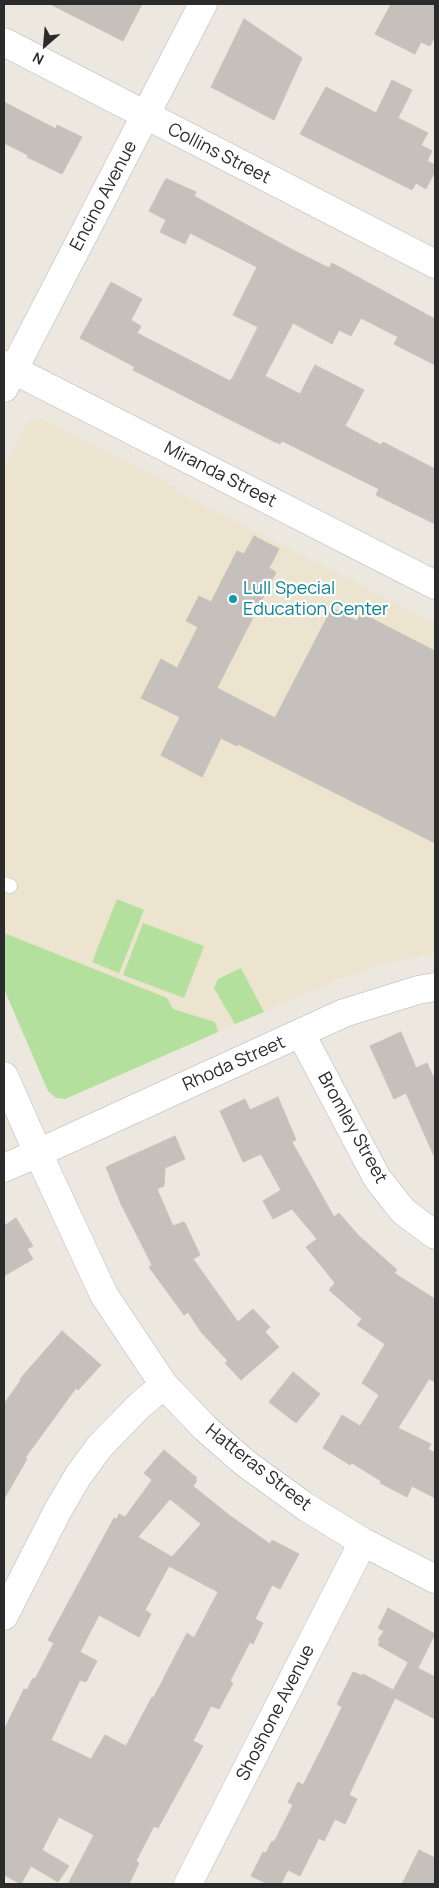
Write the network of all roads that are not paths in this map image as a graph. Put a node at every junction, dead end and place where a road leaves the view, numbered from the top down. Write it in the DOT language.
graph roads {
  1 [pos="203,4"];
  2 [pos="4,42"];
  3 [pos="146,116"];
  4 [pos="435,264"];
  5 [pos="7,374"];
  6 [pos="435,585"];
  7 [pos="435,987"];
  8 [pos="300,1034"];
  9 [pos="4,1076"];
  10 [pos="38,1153"];
  11 [pos="4,1168"];
  12 [pos="435,1235"];
  13 [pos="164,1385"];
  14 [pos="363,1542"];
  15 [pos="435,1579"];
  16 [pos="4,1616"];
  17 [pos="188,1884"];
  1 -- 3 [label="street, Encino Avenue"];
  2 -- 3 [label="street, Collins Street"];
  3 -- 4 [label="street, Collins Street"];
  3 -- 5 [label="street, Encino Avenue"];
  5 -- 6 [label="street, Miranda Street"];
  7 -- 8 [label="street, Rhoda Street"];
  8 -- 10 [label="street, Rhoda Street"];
  8 -- 12 [label="street, Bromley Street"];
  9 -- 10 [label="street"];
  10 -- 11 [label="street"];
  10 -- 13 [label="street, Hatteras Street"];
  13 -- 14 [label="street, Hatteras Street"];
  13 -- 16 [label="street"];
  14 -- 15 [label="street, Hatteras Street"];
  14 -- 17 [label="street, Shoshone Avenue"];
}
